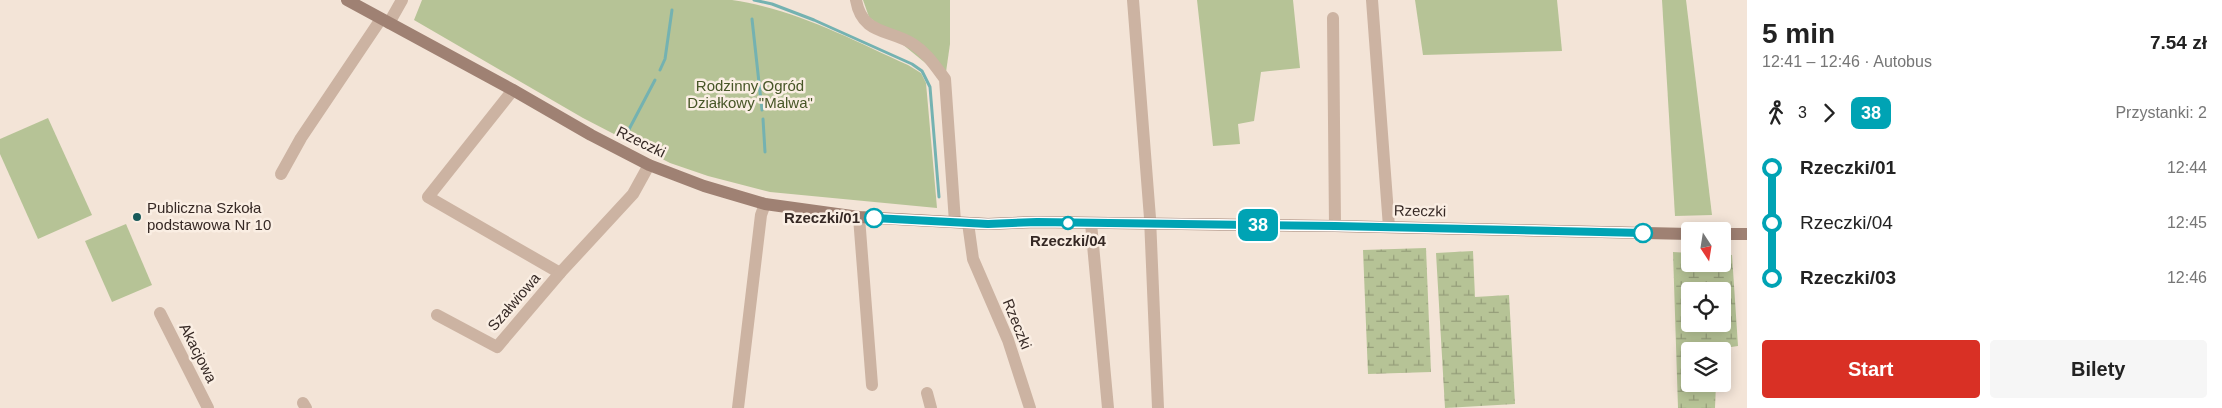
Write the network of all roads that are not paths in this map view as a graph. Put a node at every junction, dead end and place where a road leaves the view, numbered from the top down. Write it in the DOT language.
graph roads {
  1 [pos="347,0"];
  2 [pos="402,0"];
  3 [pos="856,0"];
  4 [pos="1133,0"];
  5 [pos="1372,0"];
  6 [pos="1333,18"];
  7 [pos="385,21"];
  8 [pos="513,90"];
  9 [pos="649,165"];
  10 [pos="281,174"];
  11 [pos="765,204"];
  12 [pos="859,217"];
  13 [pos="961,222"];
  14 [pos="1091,223"];
  15 [pos="1149,224"];
  16 [pos="1335,226"];
  17 [pos="1389,227"];
  18 [pos="1681,234"];
  19 [pos="1731,234"];
  20 [pos="1747,234"];
  21 [pos="560,273"];
  22 [pos="160,314"];
  23 [pos="437,315"];
  24 [pos="872,385"];
  25 [pos="927,393"];
  26 [pos="208,408"];
  27 [pos="738,408"];
  28 [pos="931,408"];
  29 [pos="1030,408"];
  30 [pos="1108,408"];
  31 [pos="1158,408"];
  1 -- 7 [label="main road, Rzeczki"];
  2 -- 7 [label="street"];
  3 -- 13 [label="street, Rzeczki"];
  4 -- 15 [label="street"];
  5 -- 17 [label="street"];
  6 -- 16 [label="street"];
  7 -- 8 [label="main road, Rzeczki"];
  7 -- 10 [label="street"];
  8 -- 9 [label="main road, Rzeczki"];
  8 -- 21 [label="street, Szałwiowa"];
  9 -- 11 [label="main road, Rzeczki"];
  9 -- 21 [label="street, Szałwiowa"];
  11 -- 12 [label="main road, Rzeczki"];
  11 -- 27 [label="street"];
  12 -- 13 [label="main road, Rzeczki"];
  12 -- 24 [label="street"];
  13 -- 14 [label="main road, Rzeczki"];
  13 -- 29 [label="street, Rzeczki"];
  14 -- 15 [label="main road, Rzeczki"];
  14 -- 30 [label="street"];
  15 -- 16 [label="main road, Rzeczki"];
  15 -- 31 [label="street"];
  16 -- 17 [label="main road, Rzeczki"];
  17 -- 18 [label="main road, Rzeczki"];
  19 -- 20 [label="main road"];
  21 -- 23 [label="street, Szałwiowa"];
  22 -- 26 [label="street, Akacjowa"];
  25 -- 28 [label="street"];
}
